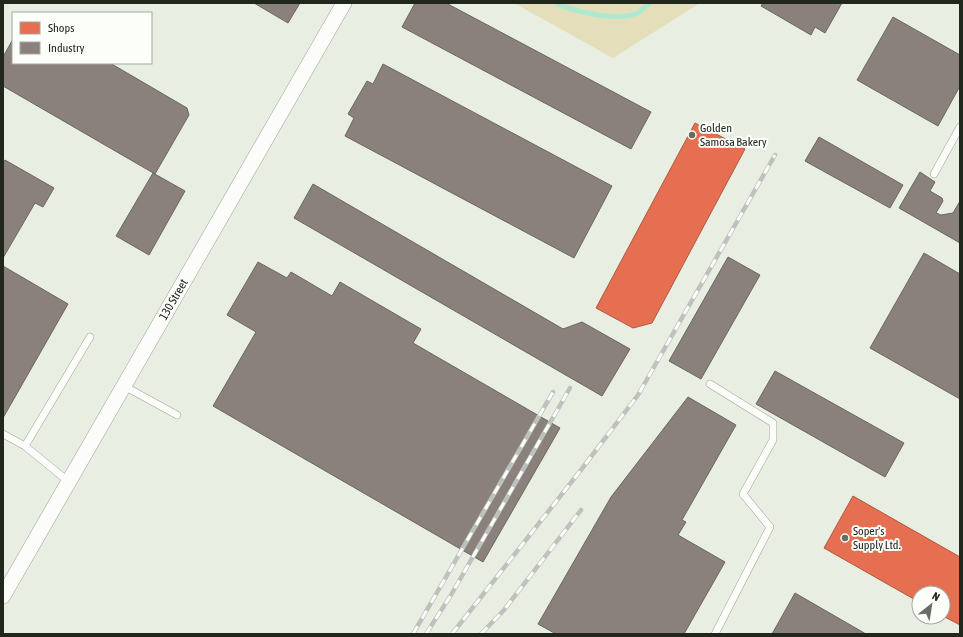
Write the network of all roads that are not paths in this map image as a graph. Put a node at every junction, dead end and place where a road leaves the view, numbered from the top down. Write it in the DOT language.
graph roads {
  1 [pos="344,3"];
  2 [pos="960,127"];
  3 [pos="934,174"];
  4 [pos="90,337"];
  5 [pos="710,384"];
  6 [pos="124,386"];
  7 [pos="177,415"];
  8 [pos="3,434"];
  9 [pos="25,446"];
  10 [pos="69,482"];
  11 [pos="3,596"];
  12 [pos="715,634"];
  1 -- 6 [label="street, 130 Street"];
  2 -- 3 [label="lane"];
  4 -- 9 [label="lane"];
  5 -- 12 [label="lane"];
  6 -- 7 [label="lane"];
  6 -- 10 [label="street, 130 Street"];
  8 -- 9 [label="lane"];
  9 -- 10 [label="lane"];
  10 -- 11 [label="street, 130 Street"];
}
